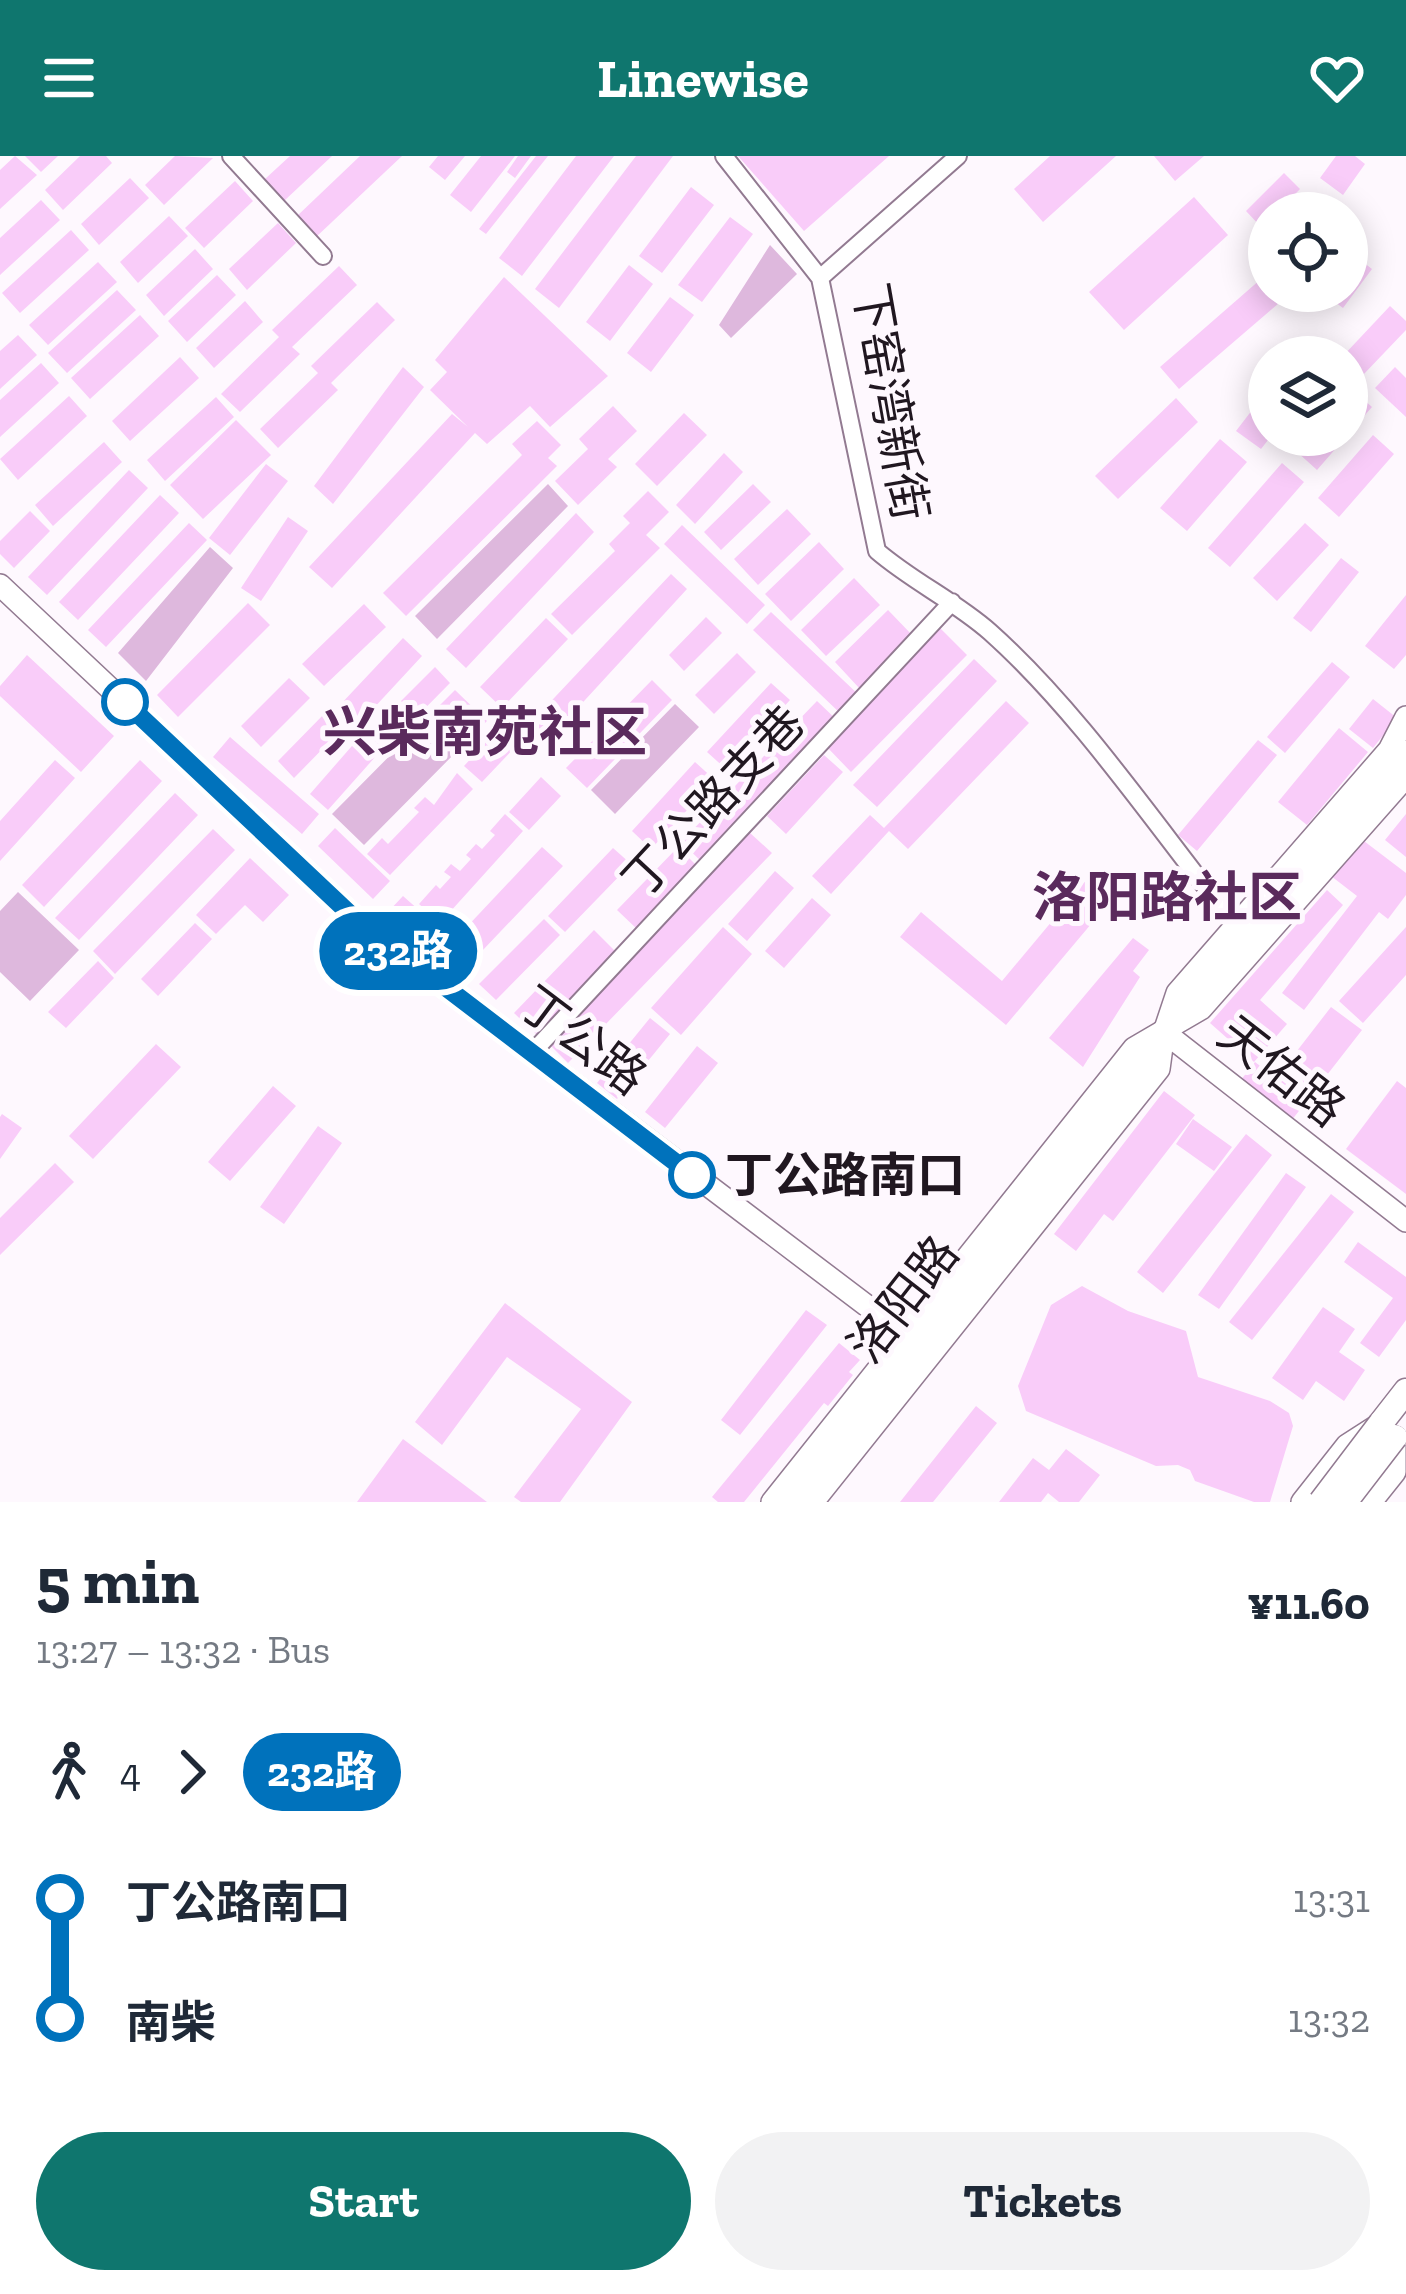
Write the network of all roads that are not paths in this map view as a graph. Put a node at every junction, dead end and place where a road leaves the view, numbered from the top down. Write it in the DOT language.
graph roads {
  1 [pos="231,156"];
  2 [pos="724,156"];
  3 [pos="958,156"];
  4 [pos="323,256"];
  5 [pos="820,278"];
  6 [pos="0,585"];
  7 [pos="952,602"];
  8 [pos="1406,718"];
  9 [pos="1406,739"];
  10 [pos="1406,753"];
  11 [pos="1406,777"];
  12 [pos="1238,928"];
  13 [pos="1164,1032"];
  14 [pos="531,1054"];
  15 [pos="1406,1221"];
  16 [pos="914,1341"];
  17 [pos="1406,1390"];
  18 [pos="1394,1428"];
  19 [pos="772,1502"];
  20 [pos="793,1502"];
  21 [pos="813,1502"];
  22 [pos="1302,1502"];
  23 [pos="1321,1502"];
  24 [pos="1345,1502"];
  25 [pos="1371,1502"];
  1 -- 4 [label="street"];
  2 -- 5 [label="street"];
  3 -- 5 [label="street, 下窑湾新街"];
  5 -- 7 [label="street, 下窑湾新街"];
  6 -- 14 [label="street, 丁公路"];
  7 -- 12 [label="street, 下窑湾新街"];
  7 -- 14 [label="street, 丁公路支巷"];
  8 -- 12 [label="street, 洛阳路"];
  9 -- 12 [label="main road, 洛阳路"];
  10 -- 13 [label="main road, 洛阳路"];
  11 -- 13 [label="street, 洛阳路"];
  12 -- 13 [label="main road, 洛阳路"];
  13 -- 15 [label="street, 天佑路"];
  13 -- 16 [label="main road, 洛阳路"];
  13 -- 21 [label="street"];
  14 -- 16 [label="street, 丁公路"];
  16 -- 19 [label="street"];
  16 -- 20 [label="main road, 洛阳路"];
  17 -- 18 [label="main road"];
  18 -- 22 [label="street"];
  18 -- 23 [label="main road, bridge"];
  18 -- 24 [label="main road, bridge"];
  18 -- 25 [label="street"];
}
